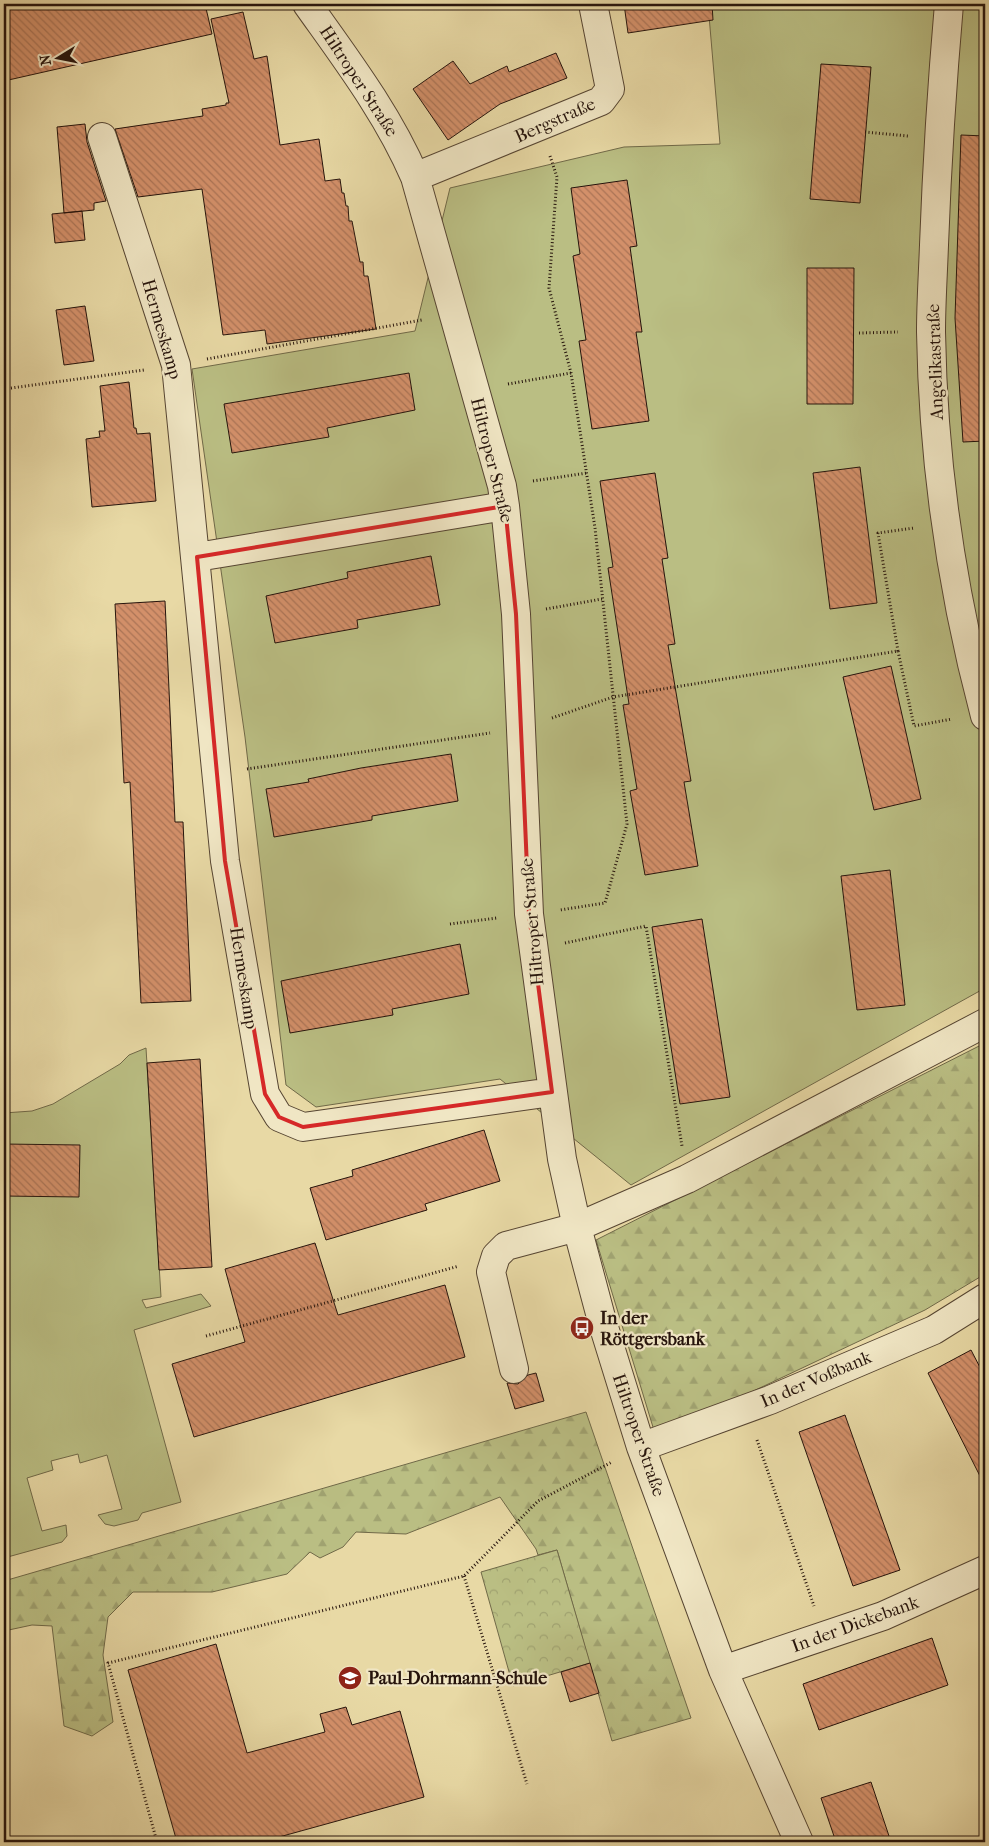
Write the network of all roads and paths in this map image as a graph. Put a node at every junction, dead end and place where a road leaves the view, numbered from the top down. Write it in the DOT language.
graph roads {
  1 [pos="307,4"];
  2 [pos="593,4"];
  3 [pos="948,4"];
  4 [pos="540,128"];
  5 [pos="865,132"];
  6 [pos="102,137"];
  7 [pos="938,139"];
  8 [pos="415,177"];
  9 [pos="454,314"];
  10 [pos="932,331"];
  11 [pos="859,333"];
  12 [pos="176,365"];
  13 [pos="571,373"];
  14 [pos="4,389"];
  15 [pos="475,390"];
  16 [pos="587,473"];
  17 [pos="504,496"];
  18 [pos="948,524"];
  19 [pos="197,557"];
  20 [pos="602,599"];
  21 [pos="516,614"];
  22 [pos="898,651"];
  23 [pos="613,697"];
  24 [pos="985,714"];
  25 [pos="520,729"];
  26 [pos="216,773"];
  27 [pos="528,914"];
  28 [pos="450,924"];
  29 [pos="532,949"];
  30 [pos="985,1023"];
  31 [pos="552,1092"];
  32 [pos="687,1179"];
  33 [pos="577,1227"];
  34 [pos="496,1256"];
  35 [pos="985,1298"];
  36 [pos="206,1336"];
  37 [pos="514,1369"];
  38 [pos="746,1408"];
  39 [pos="641,1447"];
  40 [pos="985,1570"];
  41 [pos="464,1576"];
  42 [pos="824,1636"];
  43 [pos="723,1670"];
  44 [pos="527,1784"];
  45 [pos="156,1842"];
  46 [pos="799,1842"];
  1 -- 8 [label="street, Hiltroper Straße"];
  2 -- 4 [label="street, Bergstraße"];
  3 -- 7 [label="street, Angelikastraße"];
  4 -- 8 [label="street, Bergstraße"];
  4 -- 13 [label="path"];
  5 -- 7 [label="path"];
  6 -- 12 [label="street, Hermeskamp"];
  7 -- 10 [label="street, Angelikastraße"];
  8 -- 9 [label="street, Hiltroper Straße"];
  9 -- 12 [label="path"];
  9 -- 15 [label="street, Hiltroper Straße"];
  10 -- 11 [label="path"];
  10 -- 18 [label="street, Angelikastraße"];
  12 -- 14 [label="path"];
  12 -- 19 [label="street, Hermeskamp"];
  13 -- 15 [label="path"];
  13 -- 16 [label="path"];
  15 -- 17 [label="street, Hiltroper Straße"];
  16 -- 17 [label="path"];
  16 -- 20 [label="path"];
  17 -- 19 [label="street"];
  17 -- 21 [label="street, Hiltroper Straße"];
  18 -- 22 [label="path"];
  18 -- 24 [label="street, Angelikastraße"];
  19 -- 26 [label="street, Hermeskamp"];
  20 -- 21 [label="path"];
  20 -- 23 [label="path"];
  21 -- 25 [label="street, Hiltroper Straße"];
  22 -- 23 [label="path"];
  22 -- 24 [label="path"];
  23 -- 25 [label="path"];
  23 -- 27 [label="path"];
  25 -- 26 [label="path"];
  25 -- 27 [label="street, Hiltroper Straße"];
  26 -- 31 [label="street, Hermeskamp"];
  27 -- 28 [label="path"];
  27 -- 29 [label="street, Hiltroper Straße"];
  29 -- 31 [label="street, Hiltroper Straße"];
  29 -- 32 [label="path"];
  30 -- 32 [label="street"];
  31 -- 33 [label="street, Hiltroper Straße"];
  32 -- 33 [label="street"];
  33 -- 34 [label="street"];
  33 -- 39 [label="street, Hiltroper Straße"];
  34 -- 36 [label="path"];
  34 -- 37 [label="street"];
  35 -- 38 [label="street, In der Voßbank"];
  38 -- 39 [label="street, In der Voßbank"];
  38 -- 42 [label="path"];
  39 -- 41 [label="path"];
  39 -- 43 [label="street, Hiltroper Straße"];
  40 -- 42 [label="street, In der Dickebank"];
  41 -- 44 [label="path"];
  41 -- 45 [label="path"];
  42 -- 43 [label="street, In der Dickebank"];
  43 -- 46 [label="street, Hiltroper Straße"];
}
